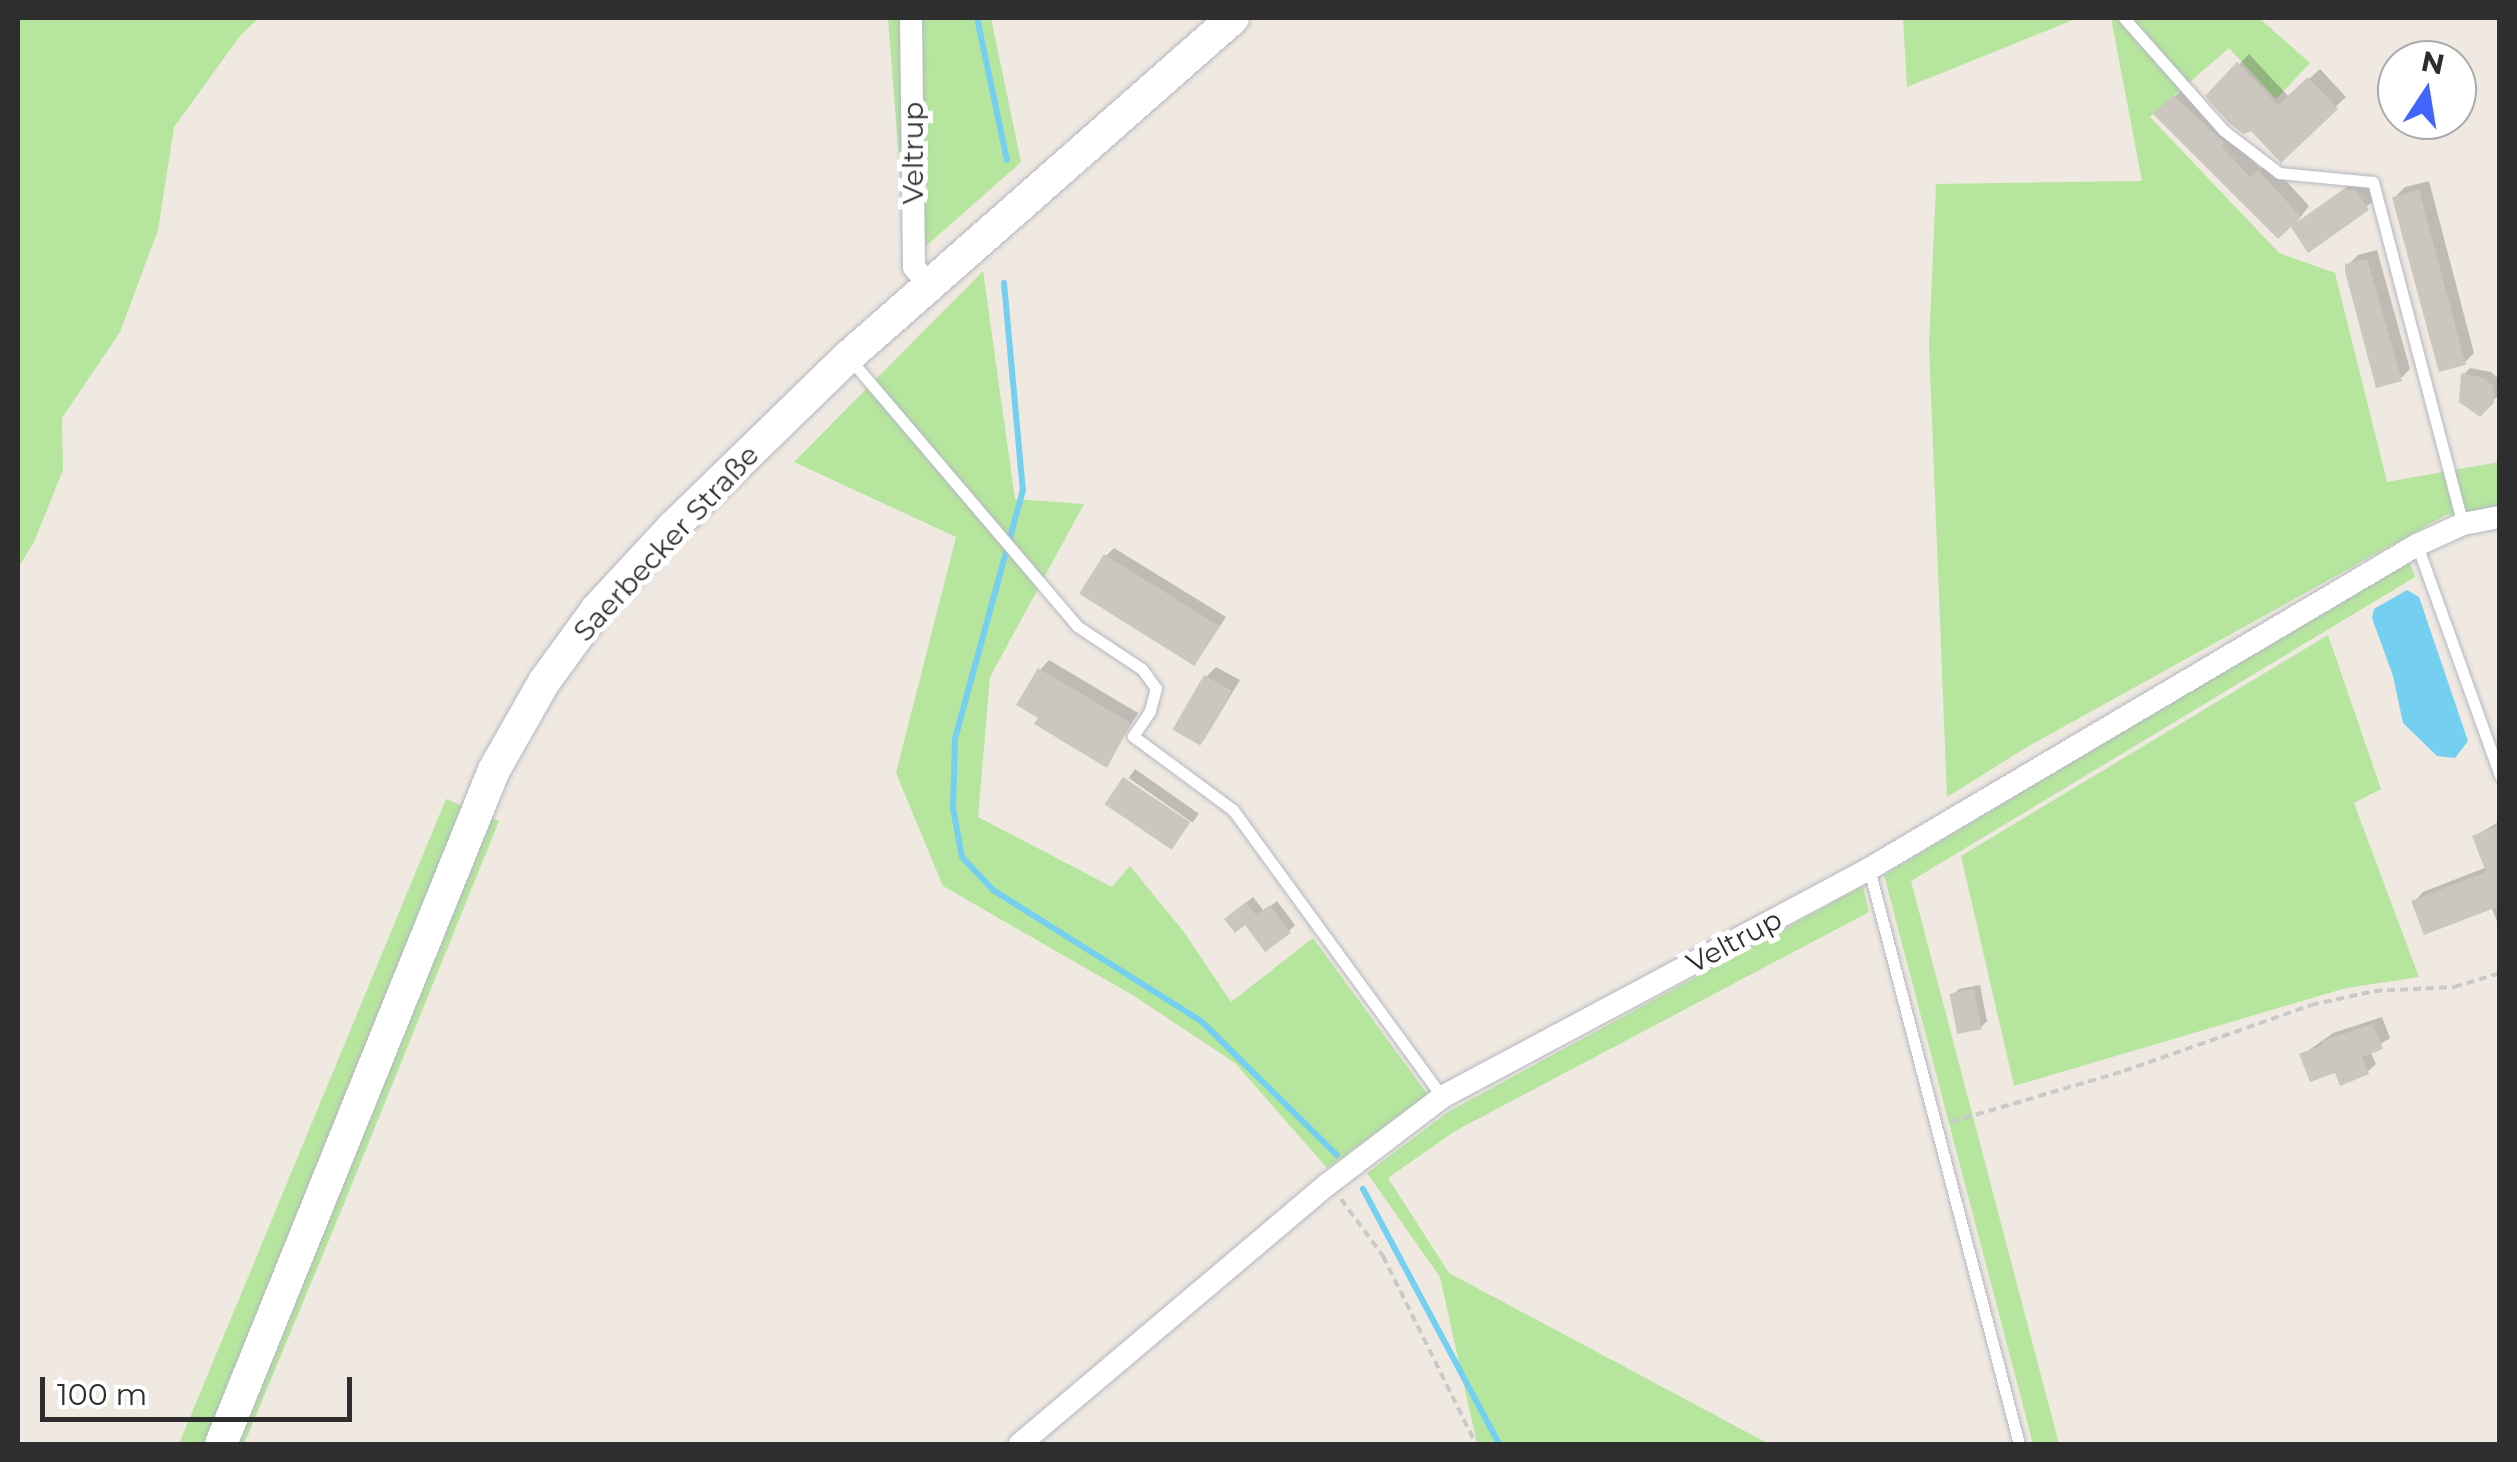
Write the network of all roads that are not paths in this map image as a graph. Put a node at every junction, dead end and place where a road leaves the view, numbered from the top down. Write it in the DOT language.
graph roads {
  1 [pos="911,18"];
  2 [pos="1233,18"];
  3 [pos="2124,18"];
  4 [pos="928,284"];
  5 [pos="848,357"];
  6 [pos="2500,517"];
  7 [pos="2463,524"];
  8 [pos="2417,545"];
  9 [pos="2500,776"];
  10 [pos="1870,869"];
  11 [pos="1442,1097"];
  12 [pos="221,1444"];
  13 [pos="1020,1444"];
  14 [pos="2019,1444"];
  1 -- 4 [label="street, Veltrup"];
  2 -- 4 [label="main road, Saerbecker Straße"];
  3 -- 7 [label="lane"];
  4 -- 5 [label="main road, Saerbecker Straße"];
  5 -- 11 [label="lane"];
  5 -- 12 [label="main road, Saerbecker Straße"];
  6 -- 7 [label="street, Veltrup"];
  7 -- 8 [label="street, Veltrup"];
  8 -- 9 [label="lane"];
  8 -- 10 [label="street, Veltrup"];
  10 -- 11 [label="street, Veltrup"];
  10 -- 14 [label="lane"];
  11 -- 13 [label="street, Veltrup"];
}
